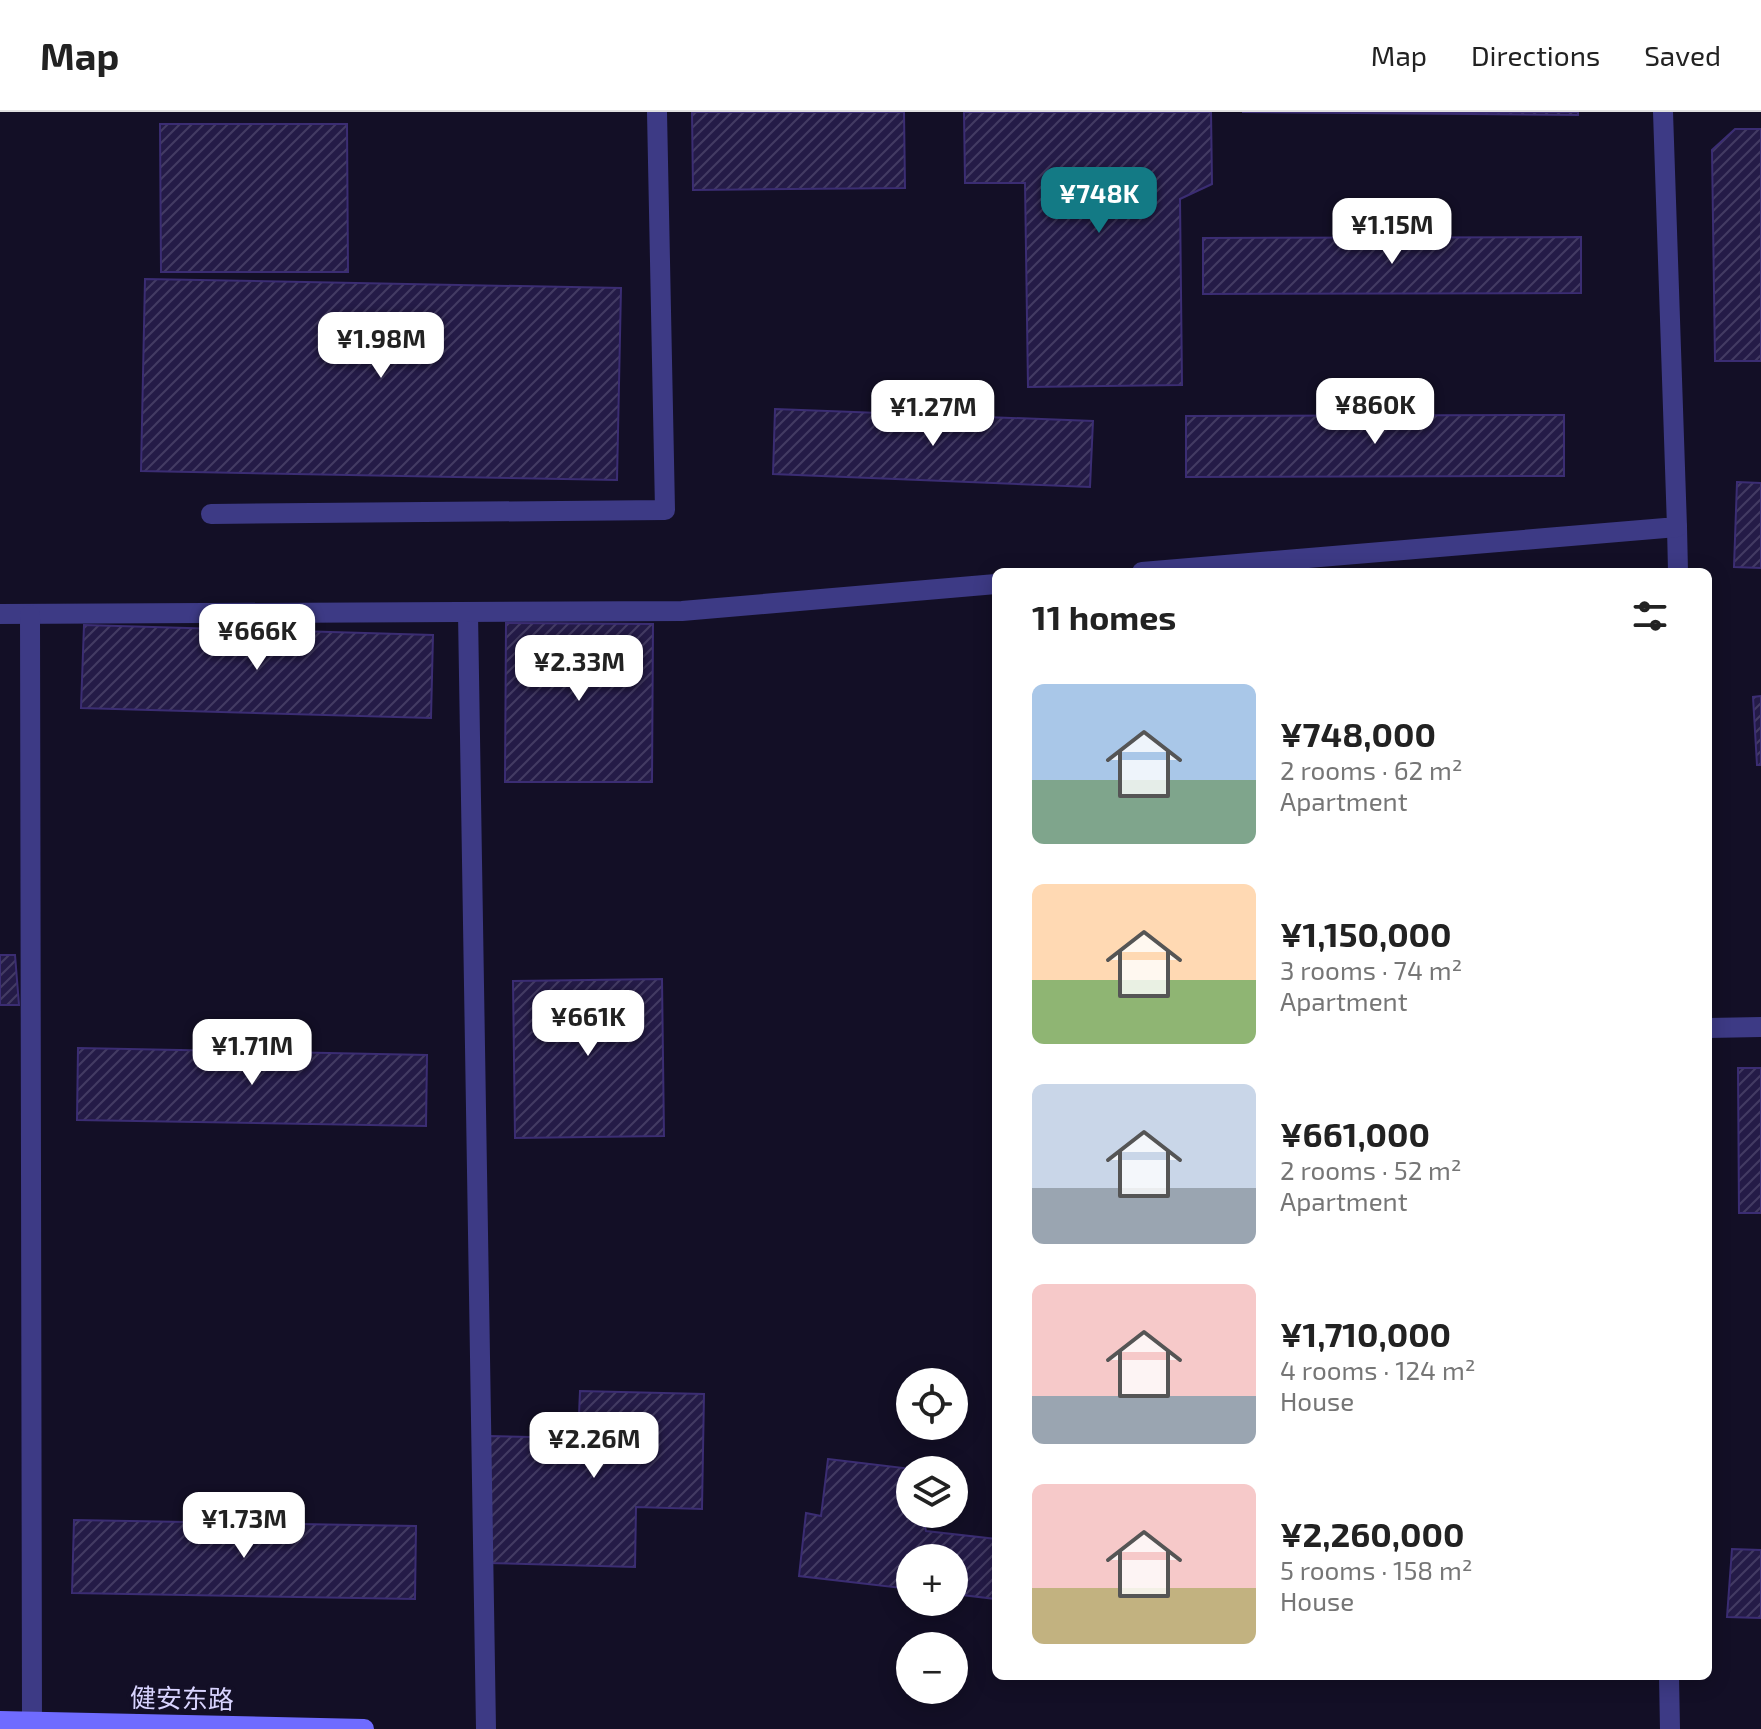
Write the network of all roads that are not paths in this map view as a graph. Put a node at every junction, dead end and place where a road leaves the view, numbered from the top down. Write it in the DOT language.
graph roads {
  1 [pos="657,112"];
  2 [pos="1663,112"];
  3 [pos="211,514"];
  4 [pos="1677,527"];
  5 [pos="1190,568"];
  6 [pos="1678,568"];
  7 [pos="992,584"];
  8 [pos="468,613"];
  9 [pos="0,614"];
  10 [pos="30,615"];
  11 [pos="1761,1027"];
  12 [pos="1712,1028"];
  13 [pos="1669,1680"];
  14 [pos="0,1721"];
  15 [pos="32,1722"];
  16 [pos="364,1729"];
  17 [pos="486,1729"];
  18 [pos="1670,1729"];
  1 -- 3 [label="street"];
  2 -- 4 [label="street"];
  4 -- 5 [label="street"];
  4 -- 6 [label="street"];
  7 -- 8 [label="street"];
  8 -- 10 [label="street"];
  8 -- 17 [label="street"];
  9 -- 10 [label="street"];
  10 -- 15 [label="street"];
  11 -- 12 [label="street"];
  13 -- 18 [label="street"];
  14 -- 15 [label="street, 健安东路"];
  15 -- 16 [label="street, 健安东路"];
}
